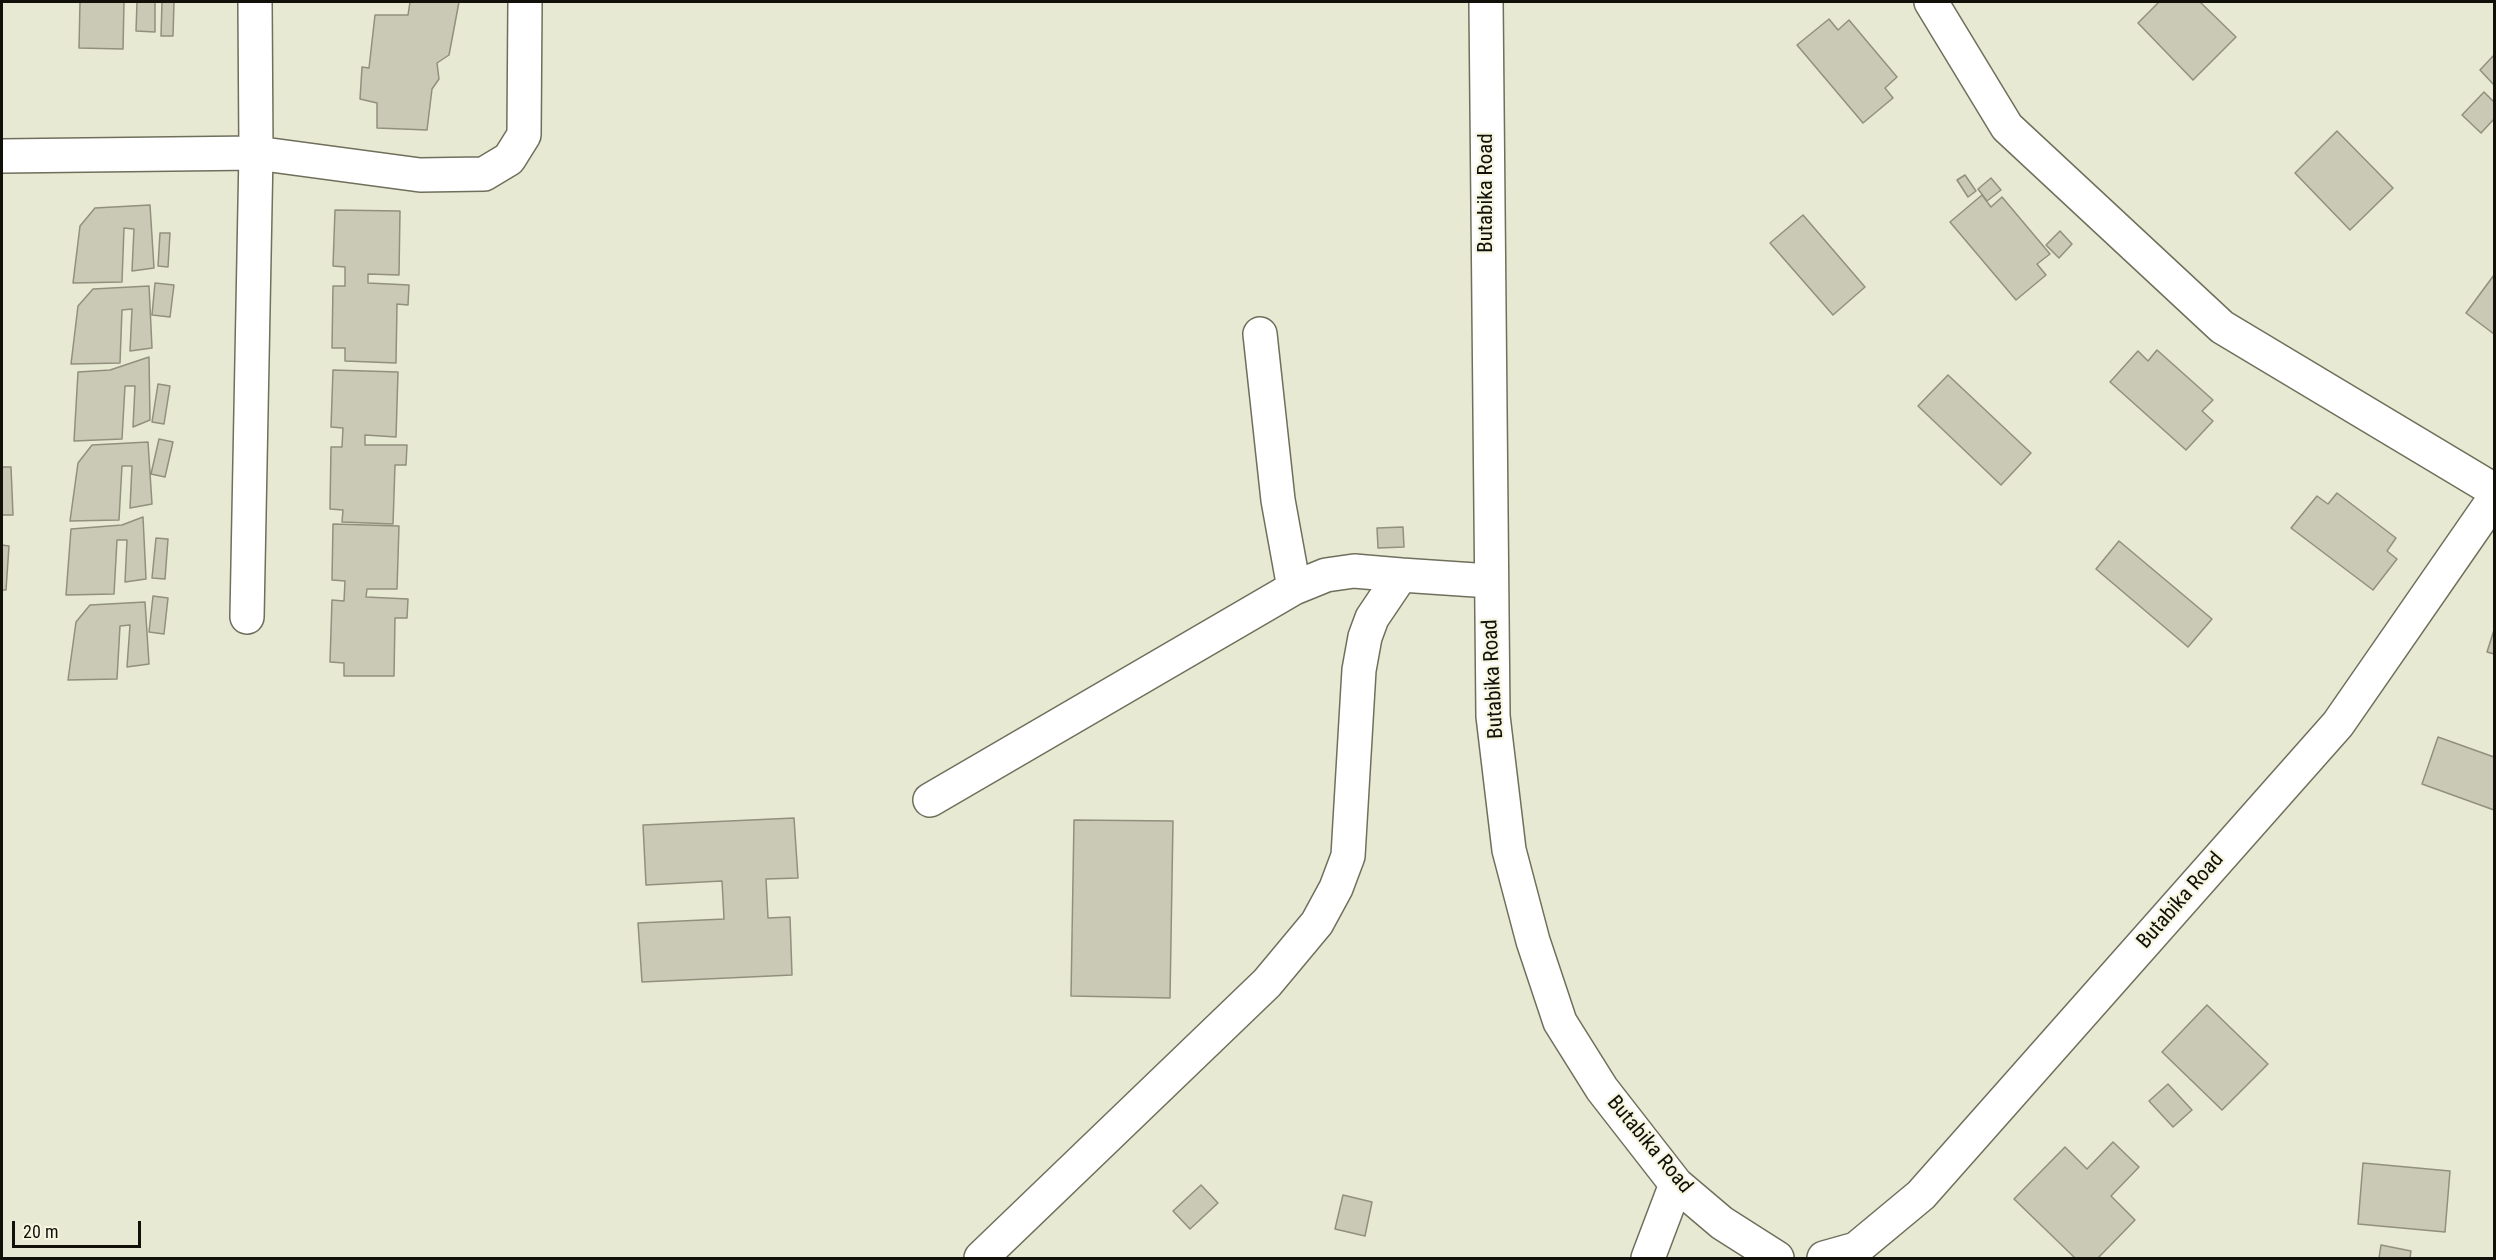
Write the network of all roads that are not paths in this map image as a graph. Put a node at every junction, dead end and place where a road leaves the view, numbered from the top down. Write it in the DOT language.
graph roads {
  1 [pos="255,2"];
  2 [pos="525,2"];
  3 [pos="1486,2"];
  4 [pos="1931,2"];
  5 [pos="256,153"];
  6 [pos="2,156"];
  7 [pos="1260,334"];
  8 [pos="2494,490"];
  9 [pos="2494,498"];
  10 [pos="1401,575"];
  11 [pos="1490,581"];
  12 [pos="1294,588"];
  13 [pos="247,617"];
  14 [pos="930,800"];
  15 [pos="1676,1184"];
  16 [pos="1864,1254"];
  17 [pos="981,1258"];
  18 [pos="1648,1258"];
  19 [pos="1777,1258"];
  20 [pos="1824,1258"];
  1 -- 5 [label="street"];
  2 -- 5 [label="street"];
  3 -- 11 [label="street, Butabika Road"];
  4 -- 8 [label="street"];
  5 -- 6 [label="street"];
  5 -- 13 [label="street"];
  7 -- 12 [label="street"];
  9 -- 16 [label="street, Butabika Road"];
  10 -- 11 [label="street"];
  10 -- 12 [label="street"];
  10 -- 17 [label="street"];
  11 -- 15 [label="street, Butabika Road"];
  12 -- 14 [label="street"];
  15 -- 18 [label="street"];
  15 -- 19 [label="street, Butabika Road"];
  16 -- 20 [label="street, Butabika Road"];
}
